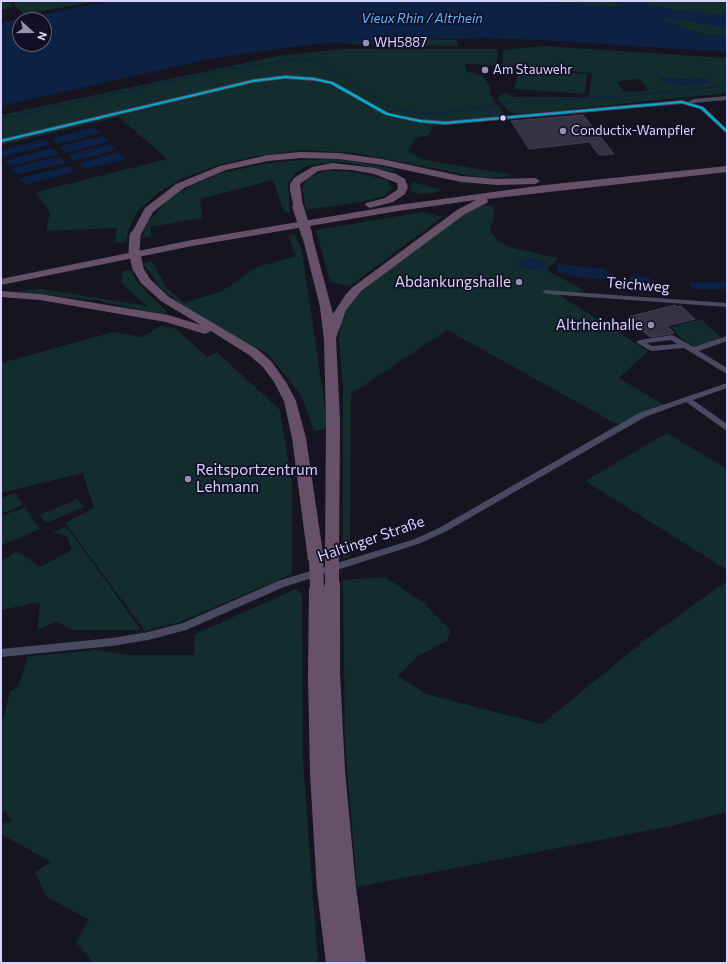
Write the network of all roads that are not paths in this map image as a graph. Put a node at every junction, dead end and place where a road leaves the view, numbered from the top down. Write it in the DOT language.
graph roads {
  1 [pos="727,98"];
  2 [pos="693,104"];
  3 [pos="727,132"];
  4 [pos="1,141"];
  5 [pos="727,164"];
  6 [pos="727,169"];
  7 [pos="563,180"];
  8 [pos="528,191"];
  9 [pos="357,209"];
  10 [pos="1,276"];
  11 [pos="1,282"];
  12 [pos="547,292"];
  13 [pos="1,294"];
  14 [pos="726,305"];
  15 [pos="727,338"];
  16 [pos="237,340"];
  17 [pos="330,340"];
  18 [pos="685,345"];
  19 [pos="693,350"];
  20 [pos="727,372"];
  21 [pos="727,385"];
  22 [pos="688,400"];
  23 [pos="727,428"];
  24 [pos="324,586"];
  25 [pos="1,653"];
  26 [pos="336,963"];
  27 [pos="356,963"];
  1 -- 2 [label="street"];
  2 -- 3 [label="street"];
  2 -- 4 [label="street"];
  5 -- 7 [label="highway"];
  6 -- 8 [label="highway"];
  7 -- 9 [label="highway"];
  7 -- 16 [label="highway, bridge"];
  8 -- 11 [label="highway"];
  8 -- 17 [label="highway"];
  9 -- 10 [label="highway"];
  9 -- 17 [label="highway, bridge"];
  12 -- 14 [label="street, Teichweg"];
  13 -- 16 [label="highway"];
  15 -- 19 [label="street"];
  16 -- 24 [label="highway, bridge"];
  17 -- 24 [label="highway, bridge"];
  18 -- 19 [label="street"];
  19 -- 20 [label="street"];
  21 -- 22 [label="street, Haltinger Straße"];
  22 -- 23 [label="street"];
  22 -- 25 [label="street, Haltinger Straße"];
  24 -- 26 [label="highway"];
  24 -- 27 [label="highway"];
}
